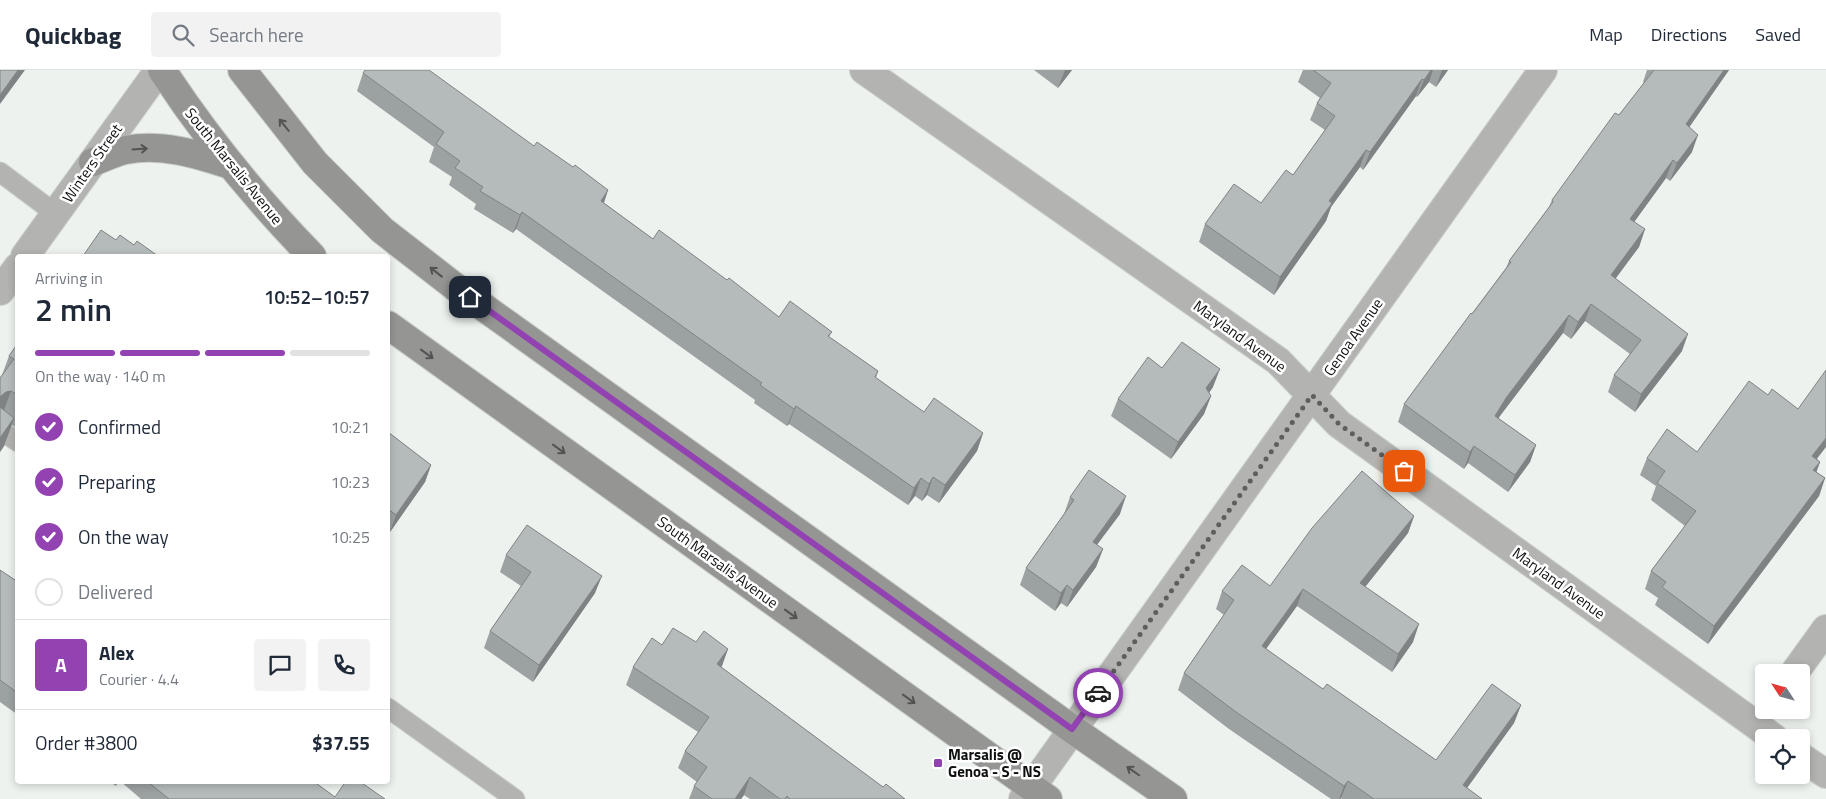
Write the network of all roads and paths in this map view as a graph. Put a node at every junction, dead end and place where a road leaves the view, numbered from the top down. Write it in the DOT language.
graph roads {
  1 [pos="160,70"];
  2 [pos="242,70"];
  3 [pos="864,70"];
  4 [pos="1543,70"];
  5 [pos="93,162"];
  6 [pos="230,165"];
  7 [pos="0,172"];
  8 [pos="56,214"];
  9 [pos="26,254"];
  10 [pos="310,254"];
  11 [pos="15,271"];
  12 [pos="0,291"];
  13 [pos="390,327"];
  14 [pos="1312,395"];
  15 [pos="0,430"];
  16 [pos="15,440"];
  17 [pos="1826,629"];
  18 [pos="1801,664"];
  19 [pos="390,709"];
  20 [pos="1766,724"];
  21 [pos="1072,729"];
  22 [pos="1810,763"];
  23 [pos="1826,774"];
  24 [pos="1034,795"];
  25 [pos="515,799"];
  26 [pos="1173,799"];
  1 -- 5 [label="street, Winters Street"];
  1 -- 6 [label="main road, South Marsalis Avenue"];
  21 -- 2 [label="main road, one-way"];
  3 -- 14 [label="street, Maryland Avenue"];
  4 -- 14 [label="street, Genoa Avenue"];
  5 -- 6 [label="main road, one-way"];
  5 -- 8 [label="street, Winters Street"];
  6 -- 10 [label="main road, South Marsalis Avenue"];
  7 -- 8 [label="lane"];
  8 -- 9 [label="street, Winters Street"];
  11 -- 12 [label="street"];
  13 -- 24 [label="main road, South Marsalis Avenue, one-way"];
  14 -- 20 [label="street, Maryland Avenue"];
  14 -- 21 [label="street, Genoa Avenue"];
  15 -- 16 [label="lane"];
  17 -- 18 [label="street"];
  19 -- 25 [label="lane"];
  21 -- 24 [label="street, Genoa Avenue"];
  26 -- 21 [label="main road, one-way"];
  22 -- 23 [label="street"];
}
